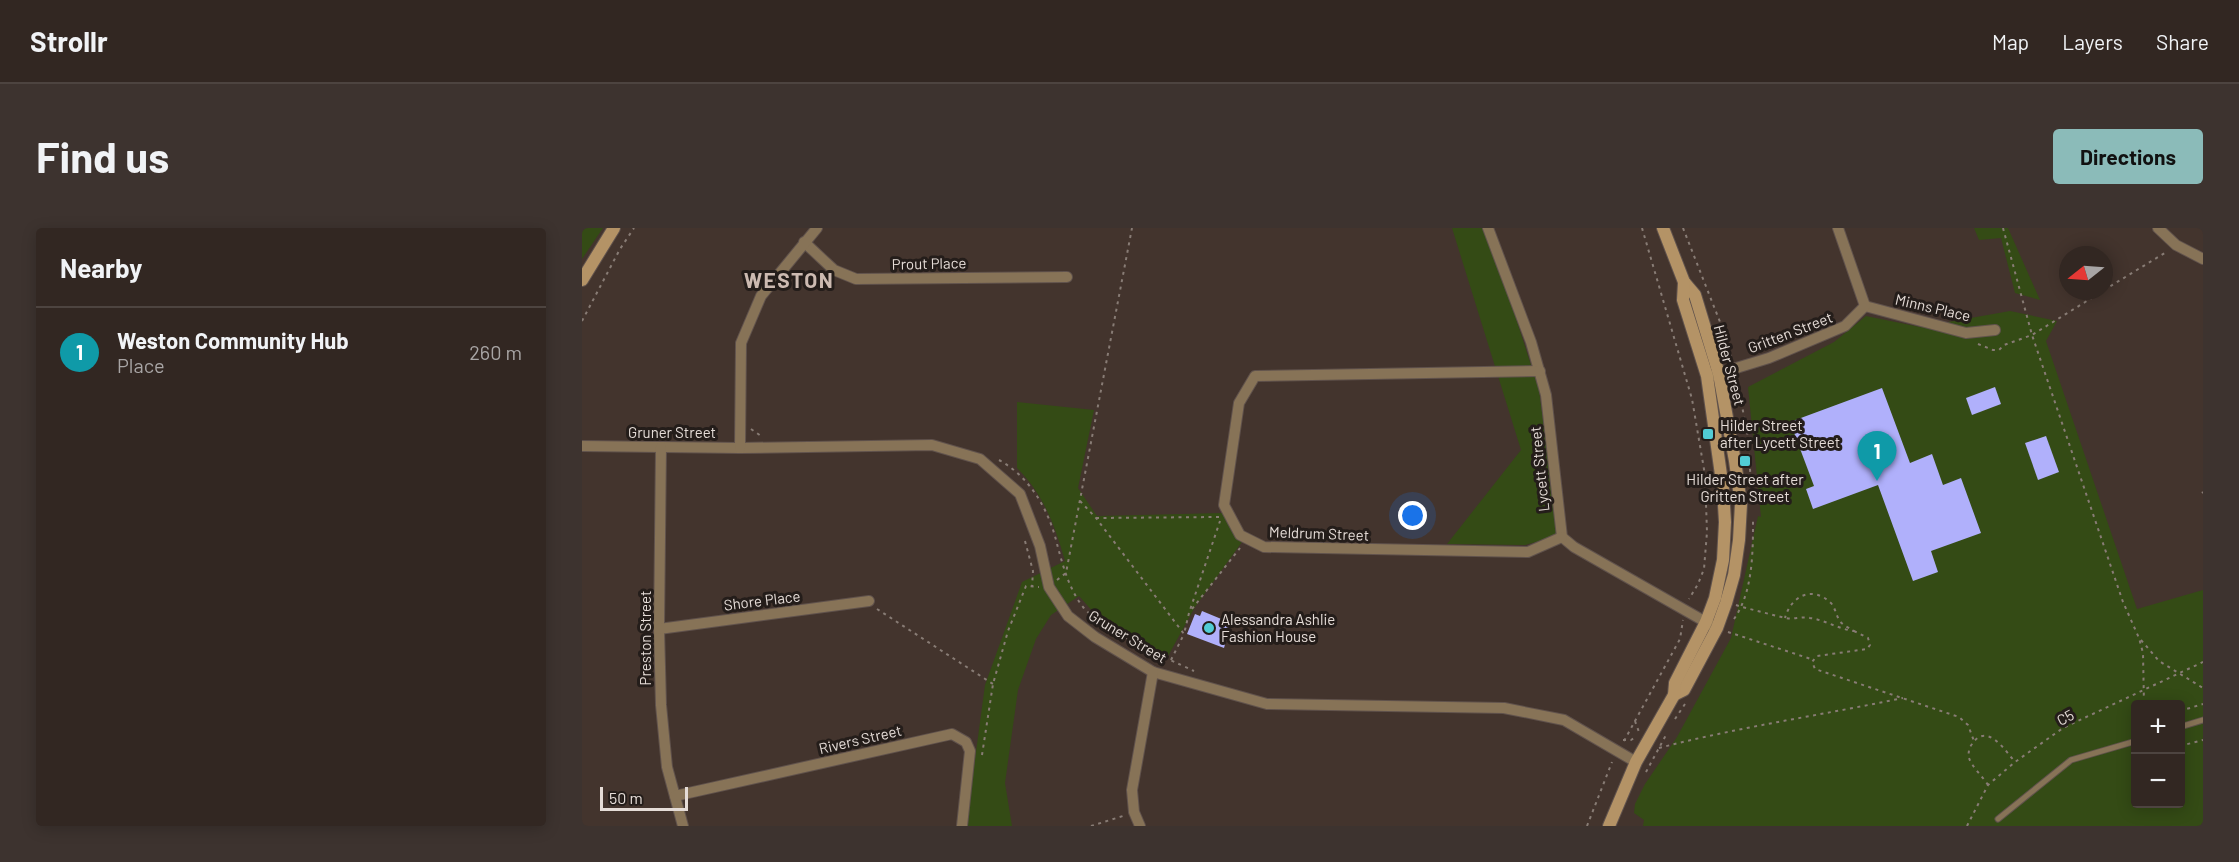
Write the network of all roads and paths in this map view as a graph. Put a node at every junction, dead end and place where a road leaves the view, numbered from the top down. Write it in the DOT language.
graph roads {
  1 [pos="614,228"];
  2 [pos="634,228"];
  3 [pos="817,228"];
  4 [pos="1132,228"];
  5 [pos="1488,228"];
  6 [pos="1642,228"];
  7 [pos="1664,228"];
  8 [pos="1838,228"];
  9 [pos="2003,228"];
  10 [pos="2158,228"];
  11 [pos="804,242"];
  12 [pos="2176,245"];
  13 [pos="2203,259"];
  14 [pos="1067,277"];
  15 [pos="582,280"];
  16 [pos="2113,285"];
  17 [pos="2088,300"];
  18 [pos="1865,306"];
  19 [pos="582,321"];
  20 [pos="1995,330"];
  21 [pos="2032,335"];
  22 [pos="1974,343"];
  23 [pos="1540,371"];
  24 [pos="1713,375"];
  25 [pos="749,427"];
  26 [pos="763,438"];
  27 [pos="582,447"];
  28 [pos="661,447"];
  29 [pos="740,448"];
  30 [pos="991,455"];
  31 [pos="1080,501"];
  32 [pos="1096,518"];
  33 [pos="1024,536"];
  34 [pos="1562,537"];
  35 [pos="1247,538"];
  36 [pos="1066,573"];
  37 [pos="1032,587"];
  38 [pos="1049,587"];
  39 [pos="869,601"];
  40 [pos="1726,603"];
  41 [pos="1742,607"];
  42 [pos="1682,610"];
  43 [pos="1189,613"];
  44 [pos="1785,618"];
  45 [pos="659,628"];
  46 [pos="1718,630"];
  47 [pos="1854,631"];
  48 [pos="1184,634"];
  49 [pos="2139,638"];
  50 [pos="1813,659"];
  51 [pos="1171,660"];
  52 [pos="2203,662"];
  53 [pos="1153,672"];
  54 [pos="1196,672"];
  55 [pos="2179,673"];
  56 [pos="993,684"];
  57 [pos="2203,688"];
  58 [pos="2144,691"];
  59 [pos="1904,698"];
  60 [pos="2144,700"];
  61 [pos="1687,701"];
  62 [pos="2203,704"];
  63 [pos="2185,710"];
  64 [pos="1675,720"];
  65 [pos="2203,720"];
  66 [pos="1635,721"];
  67 [pos="2185,726"];
  68 [pos="1670,729"];
  69 [pos="1615,736"];
  70 [pos="2203,740"];
  71 [pos="1624,741"];
  72 [pos="1974,741"];
  73 [pos="2131,742"];
  74 [pos="2185,745"];
  75 [pos="1659,748"];
  76 [pos="1617,752"];
  77 [pos="982,754"];
  78 [pos="1636,762"];
  79 [pos="2015,762"];
  80 [pos="1644,775"];
  81 [pos="1988,785"];
  82 [pos="675,796"];
  83 [pos="1134,812"];
  84 [pos="1998,819"];
  85 [pos="683,826"];
  86 [pos="962,826"];
  87 [pos="1091,826"];
  88 [pos="1140,826"];
  89 [pos="1587,826"];
  90 [pos="1609,826"];
  91 [pos="1967,826"];
  1 -- 15 [label="street"];
  2 -- 19 [label="path"];
  3 -- 11 [label="street"];
  4 -- 31 [label="path"];
  5 -- 23 [label="street, Lycett Street"];
  6 -- 42 [label="path"];
  7 -- 24 [label="street, Hilder Street"];
  8 -- 18 [label="street"];
  9 -- 21 [label="path"];
  10 -- 12 [label="street"];
  11 -- 14 [label="street, Prout Place"];
  11 -- 29 [label="street"];
  12 -- 13 [label="street"];
  12 -- 16 [label="path"];
  17 -- 21 [label="path"];
  18 -- 20 [label="street, Minns Place"];
  18 -- 24 [label="street, Gritten Street"];
  21 -- 22 [label="path"];
  21 -- 49 [label="path"];
  23 -- 34 [label="street, Lycett Street"];
  23 -- 35 [label="street, Meldrum Street"];
  24 -- 40 [label="street, Hilder Street"];
  24 -- 46 [label="street, Hilder Street"];
  25 -- 26 [label="path"];
  27 -- 28 [label="street, Gruner Street"];
  28 -- 29 [label="street, Gruner Street"];
  28 -- 45 [label="street, Preston Street"];
  29 -- 38 [label="street, Gruner Street"];
  30 -- 36 [label="path"];
  31 -- 32 [label="path"];
  31 -- 36 [label="path"];
  32 -- 43 [label="path"];
  32 -- 48 [label="path"];
  33 -- 37 [label="path"];
  34 -- 35 [label="street, Meldrum Street"];
  34 -- 42 [label="street"];
  35 -- 43 [label="path"];
  36 -- 38 [label="path"];
  36 -- 51 [label="path"];
  37 -- 38 [label="path"];
  37 -- 56 [label="path"];
  38 -- 53 [label="street, Gruner Street"];
  39 -- 45 [label="street, Shore Place"];
  39 -- 56 [label="path"];
  40 -- 41 [label="path"];
  40 -- 46 [label="street, Hilder Street"];
  41 -- 44 [label="path"];
  41 -- 46 [label="path"];
  42 -- 46 [label="street"];
  42 -- 66 [label="path"];
  43 -- 48 [label="path"];
  44 -- 47 [label="path"];
  44 -- 47 [label="path"];
  45 -- 82 [label="street, Preston Street"];
  46 -- 50 [label="path"];
  46 -- 78 [label="street, Hilder Street"];
  47 -- 50 [label="path"];
  48 -- 51 [label="path"];
  49 -- 55 [label="path"];
  49 -- 58 [label="path"];
  50 -- 59 [label="path"];
  51 -- 54 [label="path"];
  52 -- 55 [label="path, C5"];
  53 -- 76 [label="street, Gruner Street"];
  53 -- 83 [label="street"];
  55 -- 57 [label="path"];
  55 -- 58 [label="path, C5"];
  56 -- 77 [label="path"];
  58 -- 60 [label="path"];
  58 -- 79 [label="path, C5"];
  59 -- 72 [label="path"];
  59 -- 75 [label="path"];
  61 -- 64 [label="path"];
  62 -- 63 [label="path"];
  65 -- 67 [label="lane"];
  66 -- 71 [label="path"];
  66 -- 71 [label="path"];
  68 -- 75 [label="path"];
  69 -- 71 [label="path"];
  70 -- 74 [label="path"];
  71 -- 76 [label="path"];
  72 -- 79 [label="path"];
  72 -- 81 [label="path"];
  73 -- 84 [label="lane"];
  75 -- 80 [label="path"];
  76 -- 78 [label="street, Gruner Street"];
  76 -- 89 [label="path"];
  78 -- 90 [label="street, Hilder Street"];
  79 -- 81 [label="path, C5"];
  81 -- 91 [label="path, C5"];
  82 -- 85 [label="street, Preston Street"];
  82 -- 86 [label="street, Rivers Street"];
  83 -- 87 [label="path"];
  83 -- 88 [label="street"];
}
